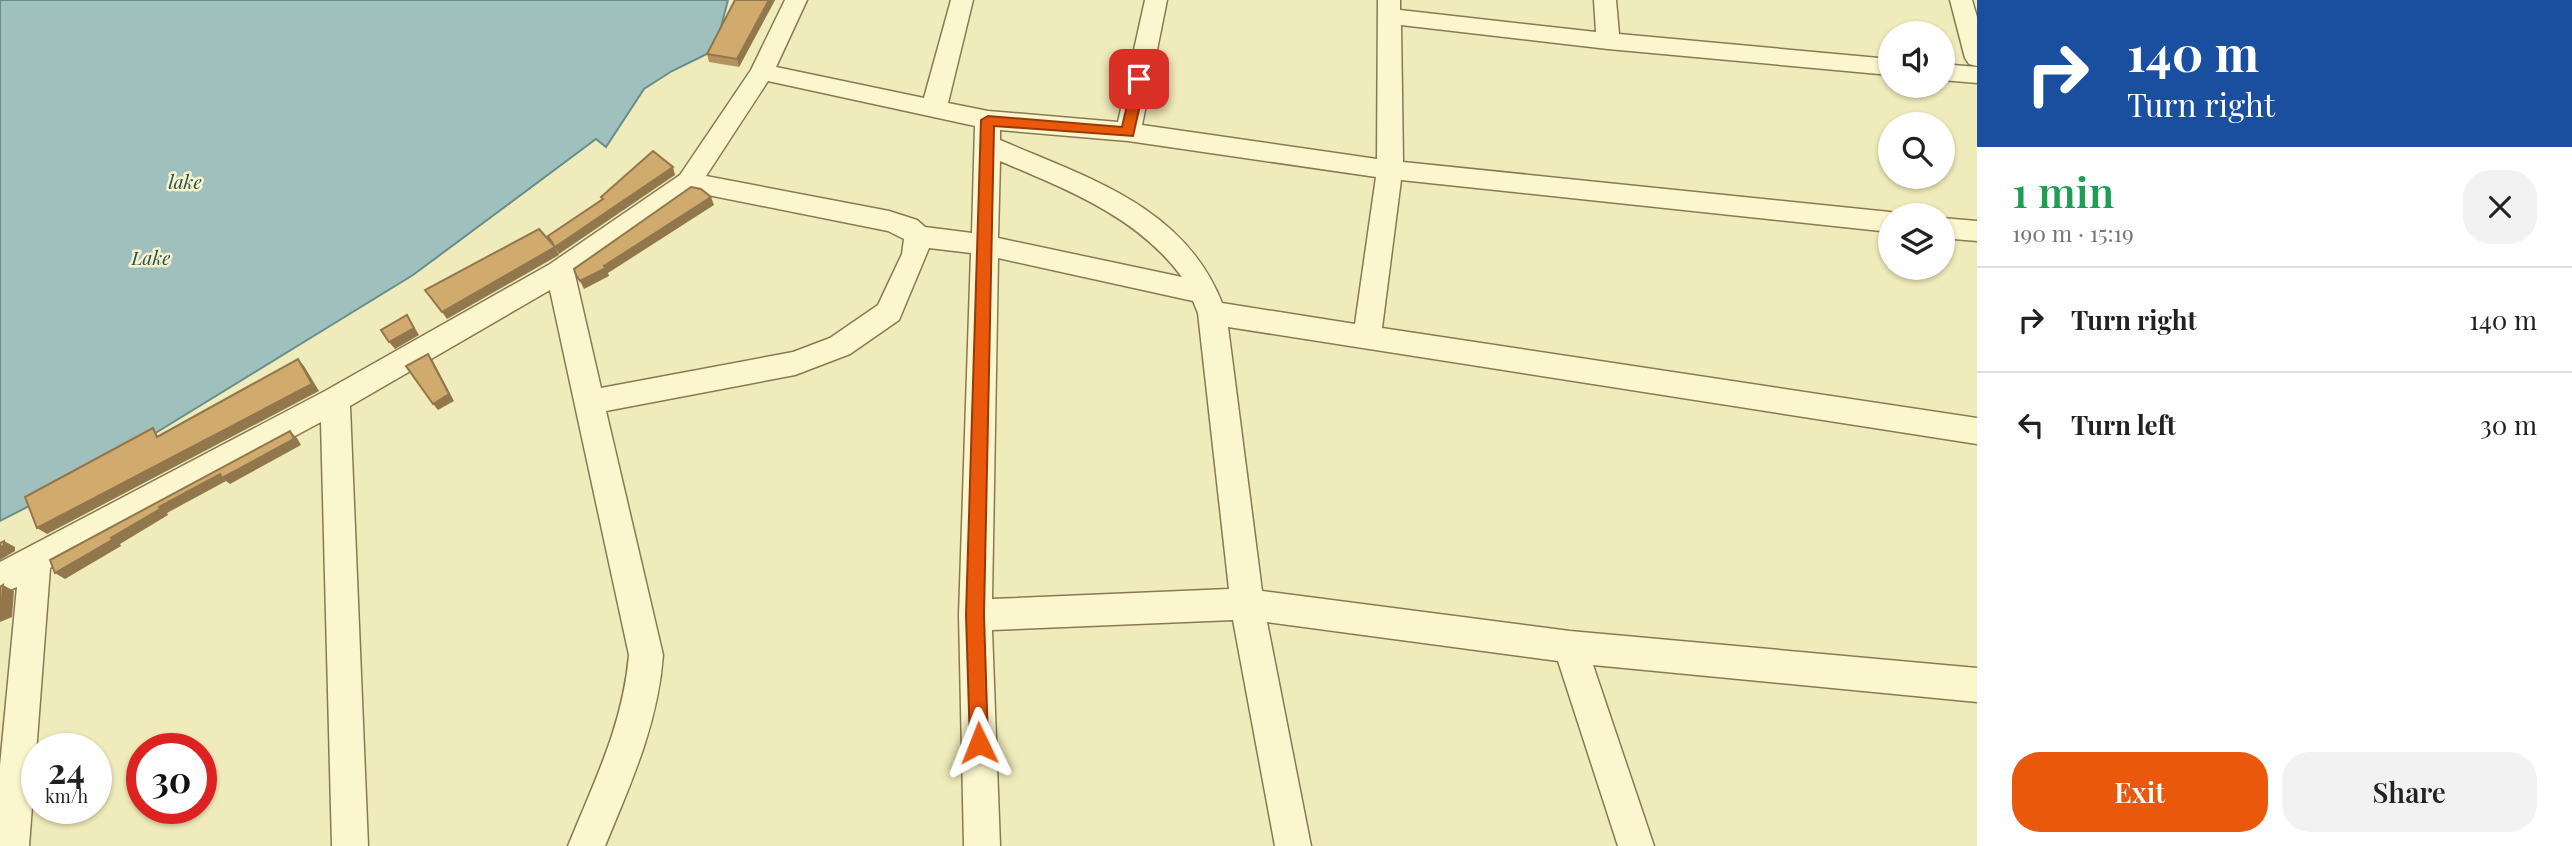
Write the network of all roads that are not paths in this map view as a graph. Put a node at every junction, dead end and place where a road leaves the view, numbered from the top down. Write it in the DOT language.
graph roads {
  1 [pos="796,0"];
  2 [pos="962,0"];
  3 [pos="1156,0"];
  4 [pos="1605,0"];
  5 [pos="1961,0"];
  6 [pos="1389,8"];
  7 [pos="1608,41"];
  8 [pos="1977,58"];
  9 [pos="1878,66"];
  10 [pos="762,72"];
  11 [pos="1955,73"];
  12 [pos="1977,75"];
  13 [pos="934,108"];
  14 [pos="1128,132"];
  15 [pos="987,133"];
  16 [pos="1390,170"];
  17 [pos="689,182"];
  18 [pos="1878,221"];
  19 [pos="1955,229"];
  20 [pos="1977,231"];
  21 [pos="918,236"];
  22 [pos="985,246"];
  23 [pos="560,271"];
  24 [pos="1208,303"];
  25 [pos="1367,337"];
  26 [pos="335,400"];
  27 [pos="589,402"];
  28 [pos="1977,431"];
  29 [pos="35,561"];
  30 [pos="0,579"];
  31 [pos="1247,604"];
  32 [pos="975,615"];
  33 [pos="1570,646"];
  34 [pos="1977,685"];
  35 [pos="11,846"];
  36 [pos="350,846"];
  37 [pos="586,846"];
  38 [pos="982,846"];
  39 [pos="1293,846"];
  40 [pos="1636,846"];
  1 -- 10 [label="street"];
  2 -- 13 [label="street"];
  3 -- 14 [label="street"];
  4 -- 7 [label="street"];
  5 -- 8 [label="street"];
  6 -- 7 [label="street"];
  6 -- 16 [label="street"];
  7 -- 9 [label="street"];
  10 -- 13 [label="street"];
  10 -- 17 [label="street"];
  11 -- 12 [label="street"];
  13 -- 15 [label="street"];
  14 -- 15 [label="street"];
  14 -- 16 [label="street"];
  15 -- 22 [label="street"];
  15 -- 24 [label="street"];
  16 -- 18 [label="street"];
  16 -- 25 [label="street"];
  17 -- 21 [label="street"];
  17 -- 23 [label="street"];
  19 -- 20 [label="street"];
  21 -- 22 [label="street"];
  21 -- 27 [label="street"];
  22 -- 24 [label="street"];
  22 -- 32 [label="street"];
  23 -- 26 [label="street"];
  23 -- 27 [label="street"];
  24 -- 25 [label="street"];
  24 -- 31 [label="street"];
  25 -- 28 [label="street"];
  26 -- 29 [label="street"];
  26 -- 36 [label="street"];
  27 -- 37 [label="street"];
  29 -- 30 [label="street"];
  29 -- 35 [label="street"];
  31 -- 32 [label="street"];
  31 -- 33 [label="street"];
  31 -- 39 [label="street"];
  32 -- 38 [label="street"];
  33 -- 34 [label="street"];
  33 -- 40 [label="street"];
}
